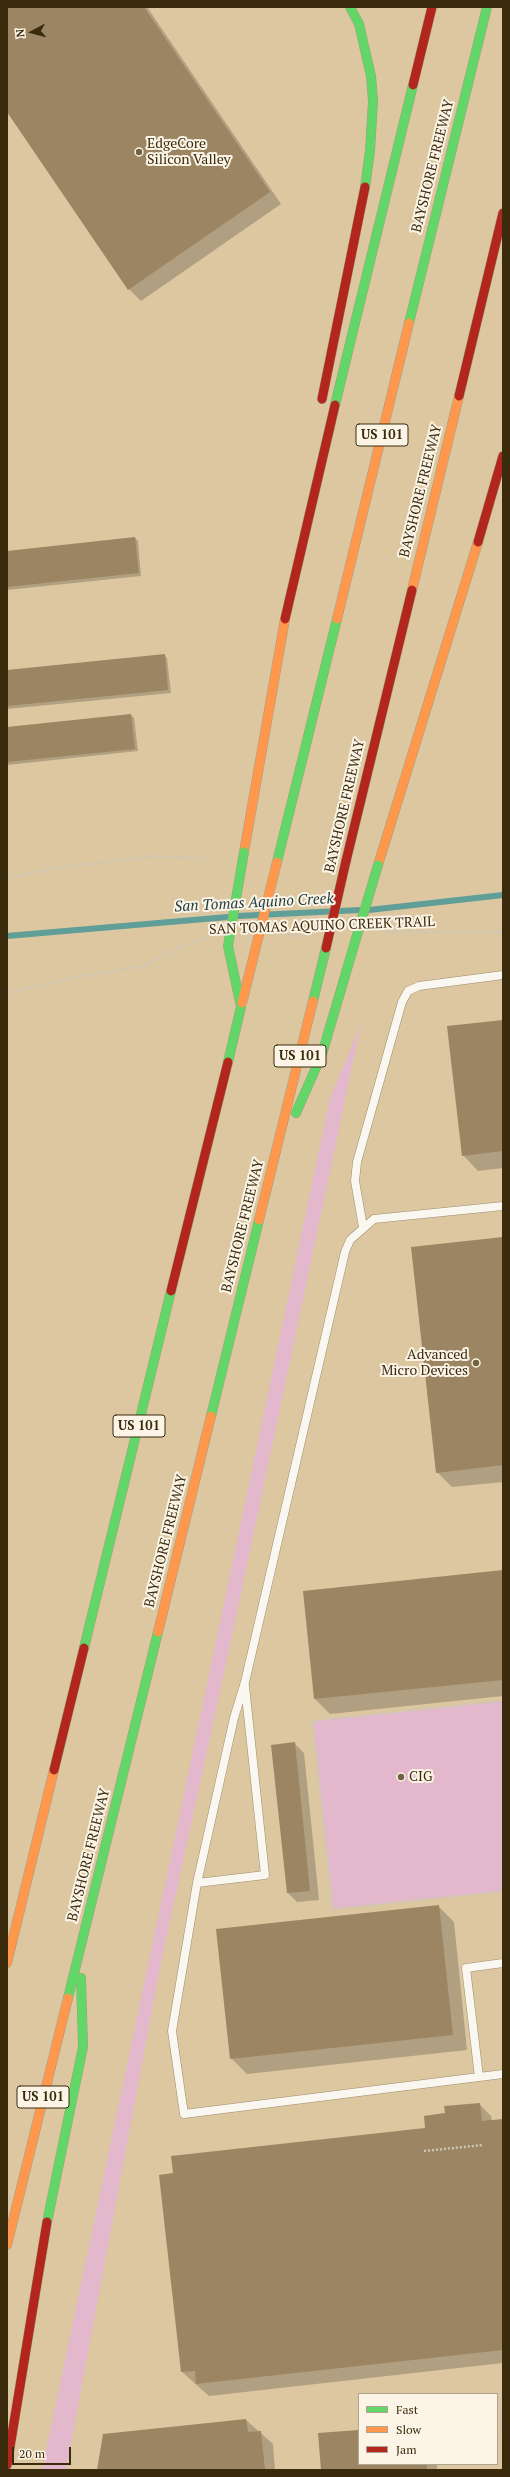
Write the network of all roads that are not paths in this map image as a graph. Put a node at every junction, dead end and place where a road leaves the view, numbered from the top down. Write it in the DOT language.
graph roads {
  1 [pos="350,7"];
  2 [pos="432,7"];
  3 [pos="487,7"];
  4 [pos="503,213"];
  5 [pos="320,411"];
  6 [pos="503,456"];
  7 [pos="295,534"];
  8 [pos="288,601"];
  9 [pos="503,975"];
  10 [pos="241,1007"];
  11 [pos="273,1163"];
  12 [pos="503,1206"];
  13 [pos="363,1226"];
  14 [pos="245,1682"];
  15 [pos="197,1883"];
  16 [pos="21,1906"];
  17 [pos="7,1930"];
  18 [pos="80,1949"];
  19 [pos="7,1963"];
  20 [pos="503,1963"];
  21 [pos="503,2074"];
  22 [pos="479,2077"];
  23 [pos="7,2245"];
  24 [pos="7,2465"];
  1 -- 5 [label="highway"];
  2 -- 8 [label="highway"];
  3 -- 10 [label="highway, BAYSHORE FREEWAY / US 101, bridge"];
  4 -- 11 [label="highway, BAYSHORE FREEWAY / US 101, bridge"];
  6 -- 11 [label="highway, bridge"];
  7 -- 8 [label="highway"];
  8 -- 10 [label="highway, bridge"];
  9 -- 13 [label="lane"];
  10 -- 16 [label="highway, BAYSHORE FREEWAY / US 101"];
  11 -- 18 [label="highway, BAYSHORE FREEWAY / US 101"];
  12 -- 13 [label="lane"];
  13 -- 14 [label="lane"];
  14 -- 15 [label="lane"];
  14 -- 15 [label="lane"];
  15 -- 22 [label="lane"];
  16 -- 17 [label="highway"];
  16 -- 19 [label="highway, BAYSHORE FREEWAY / US 101"];
  18 -- 23 [label="highway, BAYSHORE FREEWAY / US 101"];
  18 -- 24 [label="highway"];
  20 -- 22 [label="lane"];
  21 -- 22 [label="lane"];
}
